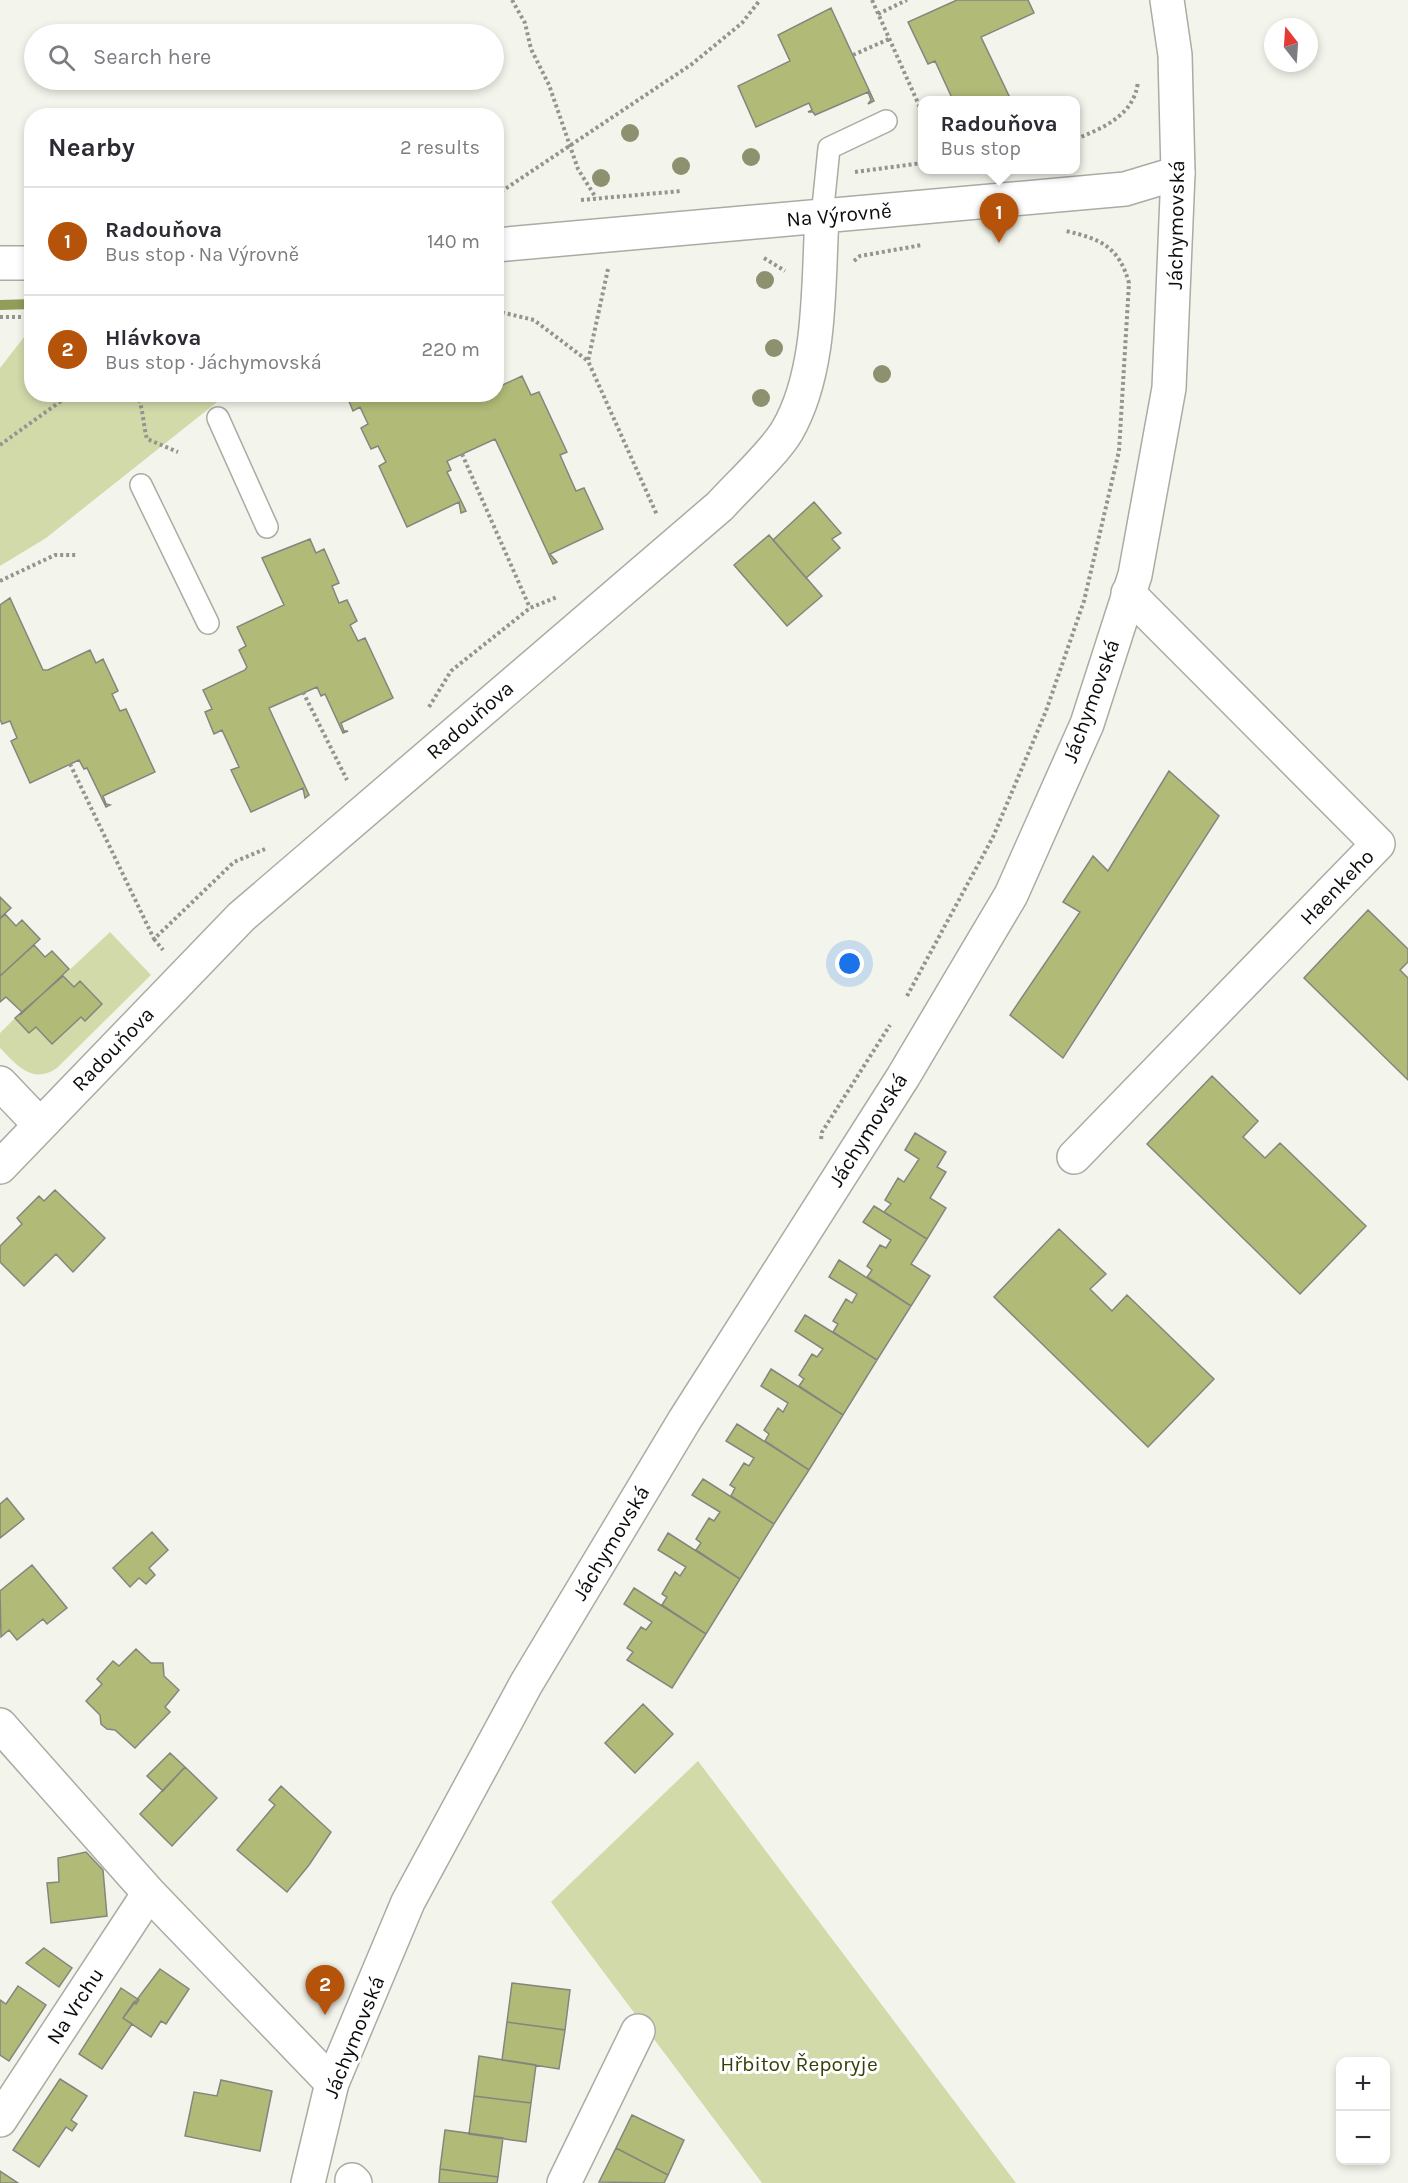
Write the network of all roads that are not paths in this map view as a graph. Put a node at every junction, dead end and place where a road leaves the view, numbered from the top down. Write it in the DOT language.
graph roads {
  1 [pos="1167,0"];
  2 [pos="886,121"];
  3 [pos="1178,173"];
  4 [pos="822,217"];
  5 [pos="504,244"];
  6 [pos="0,263"];
  7 [pos="24,263"];
  8 [pos="218,418"];
  9 [pos="141,484"];
  10 [pos="267,527"];
  11 [pos="1128,593"];
  12 [pos="208,623"];
  13 [pos="0,1083"];
  14 [pos="40,1125"];
  15 [pos="1074,1157"];
  16 [pos="0,1167"];
  17 [pos="0,1725"];
  18 [pos="149,1893"];
  19 [pos="638,2031"];
  20 [pos="332,2084"];
  21 [pos="0,2120"];
  22 [pos="308,2183"];
  23 [pos="564,2183"];
  1 -- 3 [label="street, Jáchymovská"];
  2 -- 4 [label="lane"];
  3 -- 4 [label="street, Na Výrovně"];
  3 -- 11 [label="street, Jáchymovská"];
  4 -- 5 [label="street, Na Výrovně"];
  4 -- 14 [label="street, Radouňova"];
  6 -- 7 [label="street"];
  8 -- 10 [label="lane"];
  9 -- 12 [label="lane"];
  11 -- 15 [label="street, Haenkeho"];
  11 -- 20 [label="street, Jáchymovská"];
  13 -- 14 [label="street"];
  14 -- 16 [label="street, Radouňova"];
  17 -- 18 [label="street"];
  18 -- 20 [label="street"];
  18 -- 21 [label="street, Na Vrchu"];
  19 -- 23 [label="street"];
  20 -- 22 [label="street, Jáchymovská"];
}
